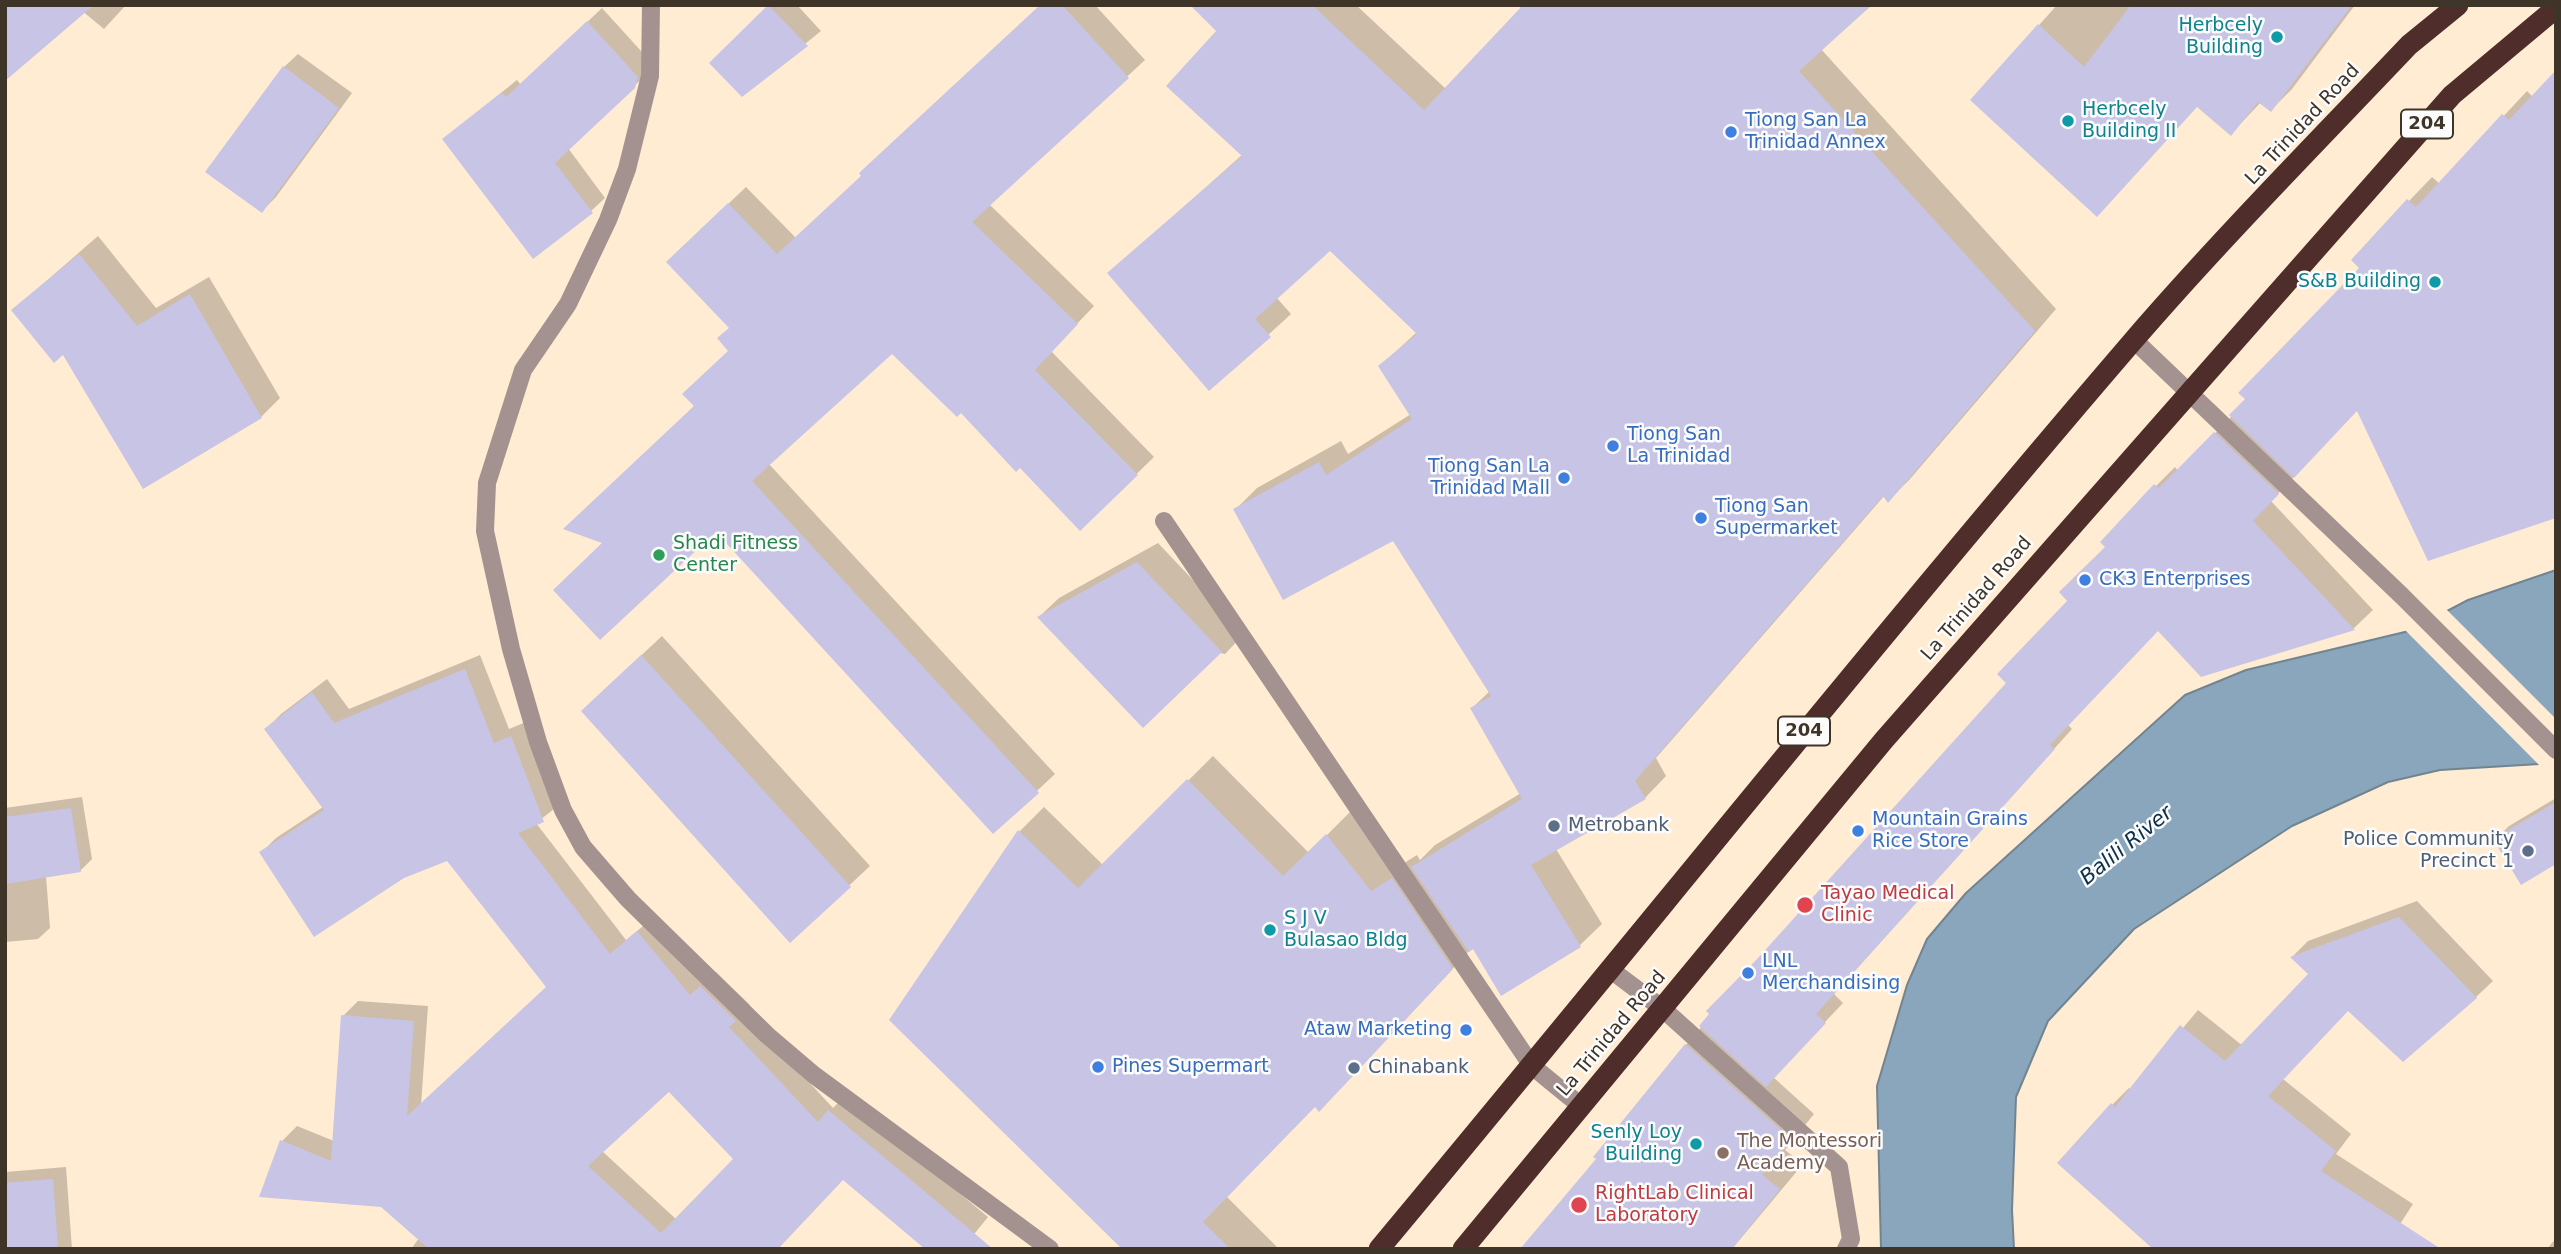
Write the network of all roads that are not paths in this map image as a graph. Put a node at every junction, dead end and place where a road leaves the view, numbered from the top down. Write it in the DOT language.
graph roads {
  1 [pos="650,5"];
  2 [pos="2458,5"];
  3 [pos="2556,8"];
  4 [pos="2134,340"];
  5 [pos="2191,391"];
  6 [pos="1164,521"];
  7 [pos="2556,750"];
  8 [pos="1611,970"];
  9 [pos="1663,1009"];
  10 [pos="1532,1066"];
  11 [pos="1581,1106"];
  12 [pos="1050,1249"];
  13 [pos="1379,1249"];
  14 [pos="1463,1249"];
  15 [pos="1846,1249"];
  1 -- 12 [label="street"];
  2 -- 4 [label="highway, La Trinidad Road / 204"];
  3 -- 5 [label="highway, La Trinidad Road / 204"];
  4 -- 5 [label="street"];
  4 -- 8 [label="highway, La Trinidad Road / 204"];
  5 -- 7 [label="street"];
  5 -- 9 [label="highway, La Trinidad Road / 204"];
  6 -- 10 [label="street"];
  8 -- 9 [label="street"];
  8 -- 10 [label="highway, La Trinidad Road / 204"];
  9 -- 11 [label="highway, La Trinidad Road / 204"];
  9 -- 15 [label="street"];
  10 -- 11 [label="street"];
  10 -- 13 [label="highway, La Trinidad Road / 204"];
  11 -- 14 [label="highway, La Trinidad Road / 204"];
}
